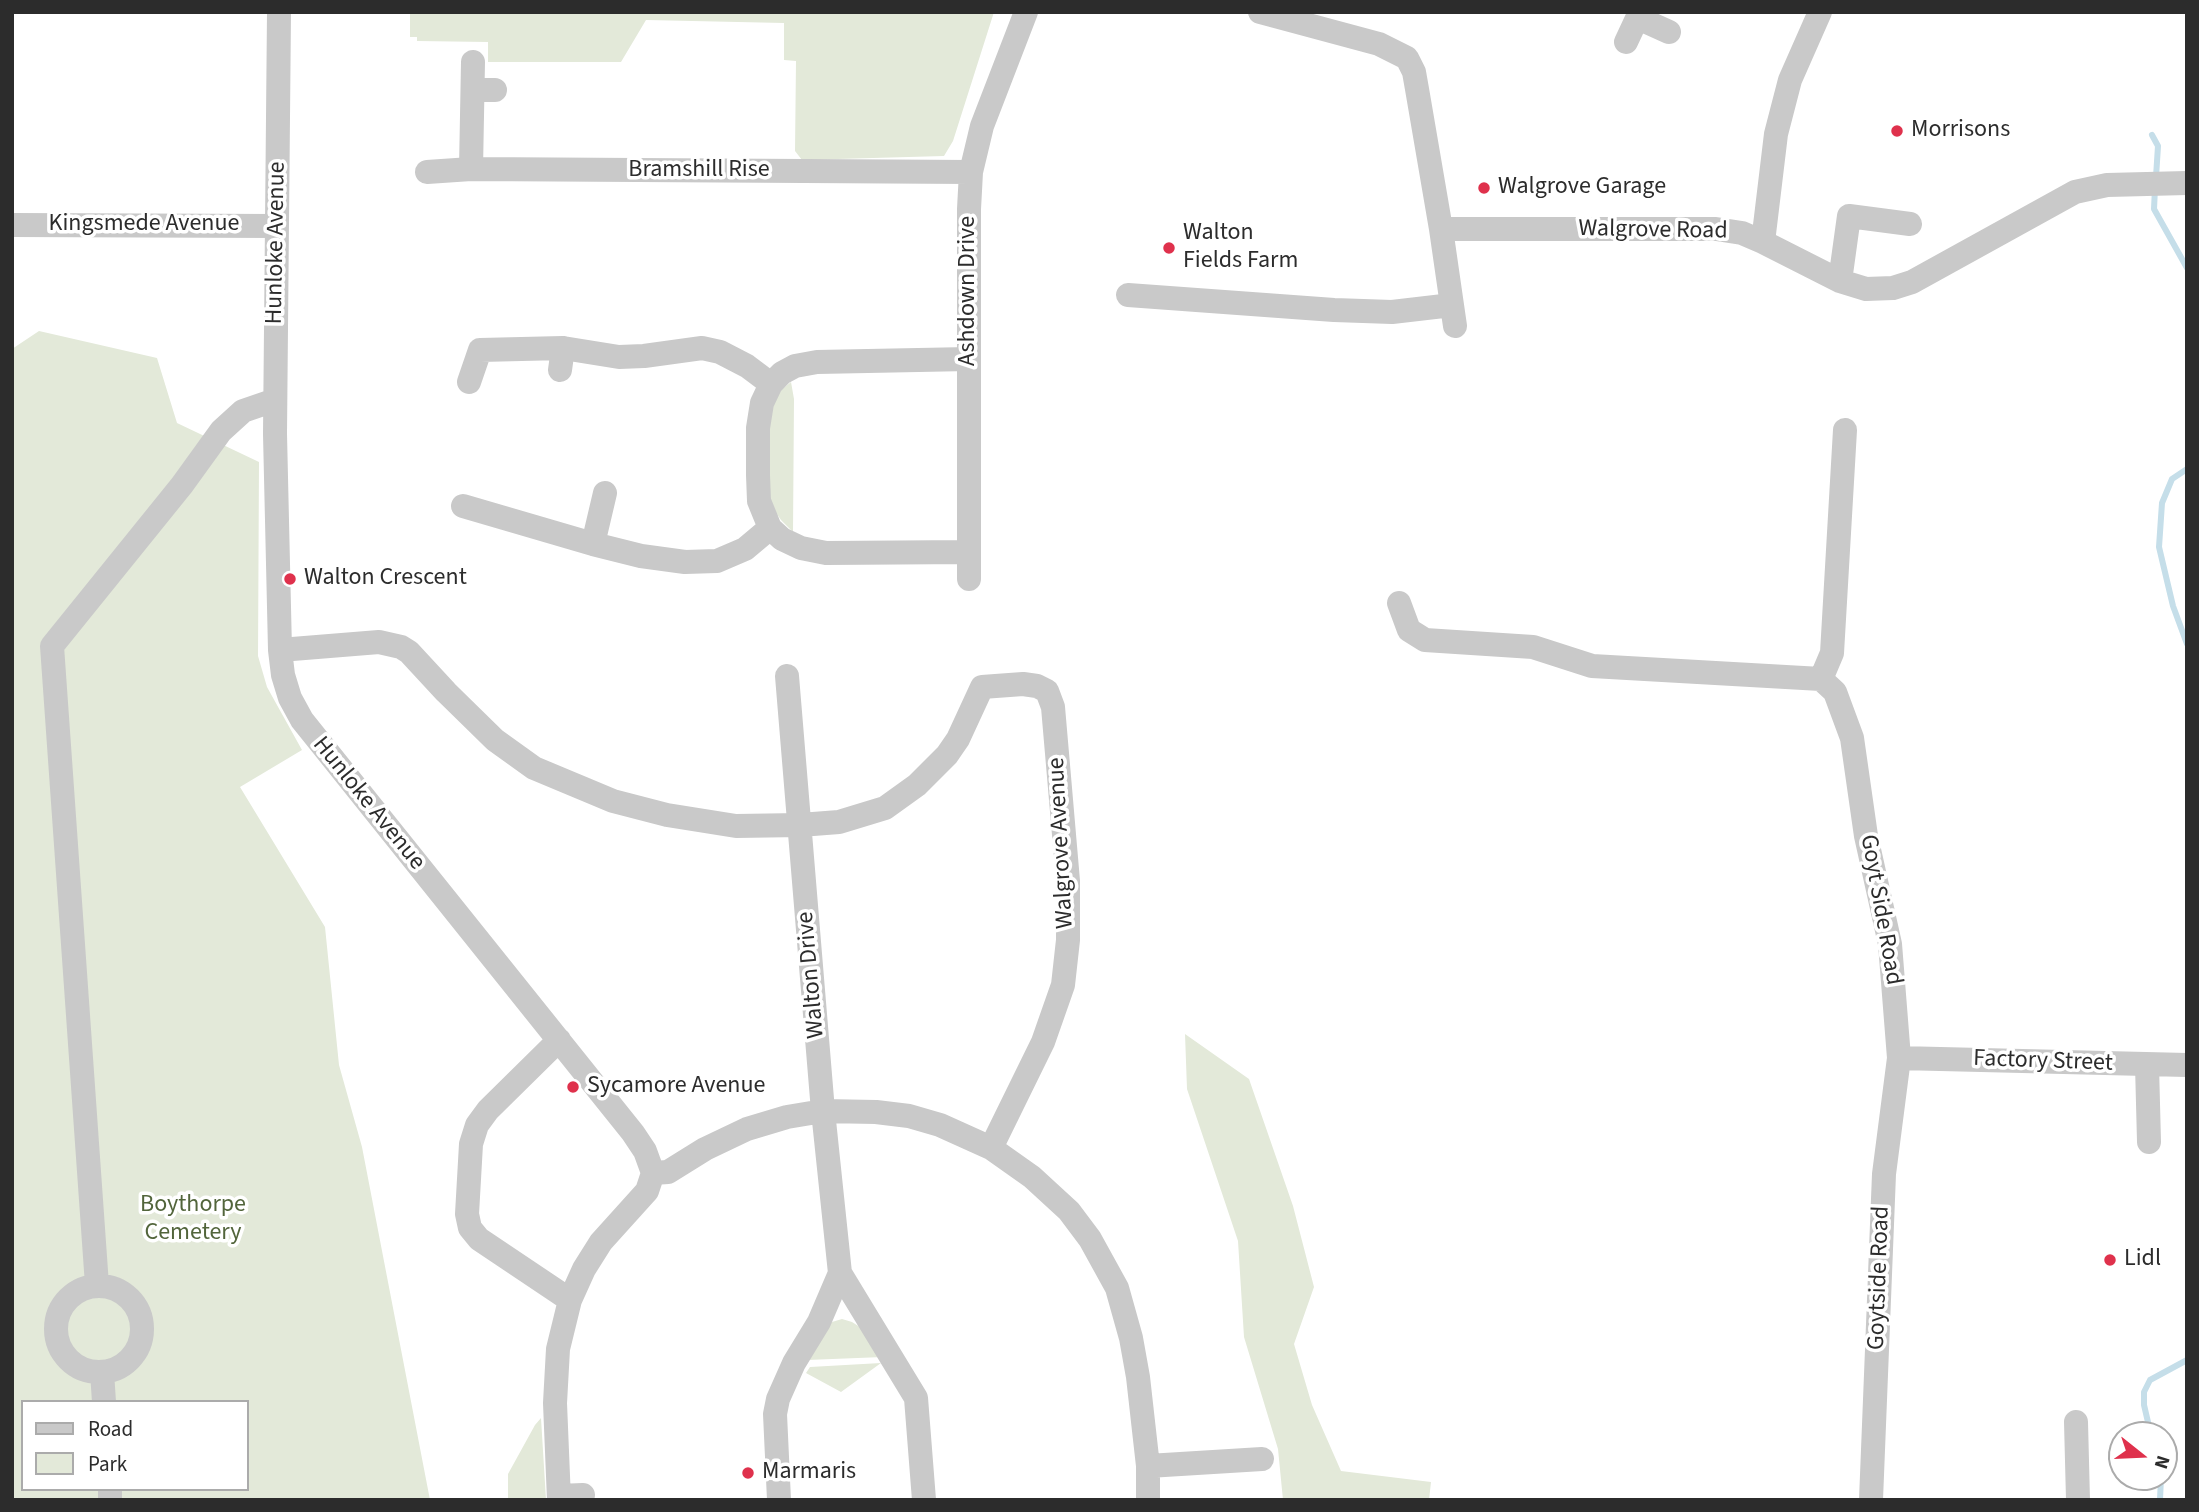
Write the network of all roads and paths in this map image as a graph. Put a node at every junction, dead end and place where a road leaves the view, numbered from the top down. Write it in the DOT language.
graph roads {
  1 [pos="279,12"];
  2 [pos="1026,12"];
  3 [pos="1260,12"];
  4 [pos="1820,12"];
  5 [pos="1639,15"];
  6 [pos="1669,32"];
  7 [pos="1626,42"];
  8 [pos="473,62"];
  9 [pos="471,169"];
  10 [pos="426,172"];
  11 [pos="971,172"];
  12 [pos="2180,184"];
  13 [pos="1910,224"];
  14 [pos="12,225"];
  15 [pos="276,226"];
  16 [pos="1441,229"];
  17 [pos="1763,242"];
  18 [pos="1840,281"];
  19 [pos="1128,295"];
  20 [pos="970,359"];
  21 [pos="469,382"];
  22 [pos="771,384"];
  23 [pos="275,400"];
  24 [pos="1845,430"];
  25 [pos="605,493"];
  26 [pos="463,506"];
  27 [pos="770,527"];
  28 [pos="593,544"];
  29 [pos="969,552"];
  30 [pos="970,579"];
  31 [pos="1399,603"];
  32 [pos="280,650"];
  33 [pos="787,676"];
  34 [pos="1822,679"];
  35 [pos="800,825"];
  36 [pos="559,1040"];
  37 [pos="1899,1058"];
  38 [pos="2147,1065"];
  39 [pos="2187,1065"];
  40 [pos="823,1111"];
  41 [pos="2149,1142"];
  42 [pos="991,1148"];
  43 [pos="653,1173"];
  44 [pos="840,1273"];
  45 [pos="97,1285"];
  46 [pos="570,1300"];
  47 [pos="819,1322"];
  48 [pos="874,1328"];
  49 [pos="102,1372"];
  50 [pos="104,1400"];
  51 [pos="2076,1422"];
  52 [pos="1262,1459"];
  53 [pos="1148,1466"];
  54 [pos="567,1497"];
  55 [pos="779,1500"];
  56 [pos="924,1500"];
  57 [pos="1149,1500"];
  58 [pos="1871,1500"];
  59 [pos="2078,1500"];
  1 -- 15 [label="street, Hunloke Avenue"];
  2 -- 11 [label="street, Ashdown Drive"];
  3 -- 16 [label="street"];
  4 -- 17 [label="street"];
  5 -- 6 [label="street"];
  5 -- 7 [label="street"];
  8 -- 9 [label="street"];
  9 -- 10 [label="street, Bramshill Rise"];
  9 -- 11 [label="street, Bramshill Rise"];
  11 -- 20 [label="street, Ashdown Drive"];
  12 -- 18 [label="street, Walgrove Road"];
  13 -- 18 [label="street"];
  14 -- 15 [label="street, Kingsmede Avenue"];
  15 -- 23 [label="street, Hunloke Avenue"];
  16 -- 17 [label="street, Walgrove Road"];
  16 -- 19 [label="street"];
  17 -- 18 [label="street, Walgrove Road"];
  20 -- 22 [label="street"];
  20 -- 29 [label="street, Ashdown Drive"];
  21 -- 22 [label="street"];
  22 -- 27 [label="street"];
  23 -- 32 [label="street, Hunloke Avenue"];
  23 -- 45 [label="street"];
  24 -- 34 [label="street"];
  25 -- 28 [label="street"];
  26 -- 28 [label="street"];
  27 -- 28 [label="street"];
  27 -- 29 [label="street"];
  29 -- 30 [label="street, Ashdown Drive"];
  31 -- 34 [label="street"];
  32 -- 35 [label="street"];
  32 -- 36 [label="street, Hunloke Avenue"];
  33 -- 35 [label="street, Walton Drive"];
  34 -- 37 [label="street, Goyt Side Road"];
  35 -- 40 [label="street, Walton Drive"];
  35 -- 42 [label="street, Walgrove Avenue"];
  36 -- 43 [label="street, Hunloke Avenue"];
  36 -- 46 [label="street"];
  37 -- 38 [label="street, Factory Street"];
  37 -- 58 [label="street, Goytside Road"];
  38 -- 39 [label="street, Factory Street"];
  38 -- 41 [label="street"];
  40 -- 42 [label="street"];
  40 -- 43 [label="street"];
  40 -- 44 [label="street, Walton Drive"];
  42 -- 53 [label="street"];
  43 -- 46 [label="street"];
  44 -- 47 [label="street, Walton Drive"];
  44 -- 48 [label="street, Walton Drive"];
  45 -- 49 [label="street"];
  45 -- 49 [label="street"];
  46 -- 54 [label="street"];
  47 -- 48 [label="street"];
  47 -- 55 [label="street, Walton Drive"];
  48 -- 56 [label="street, Walton Drive"];
  49 -- 50 [label="street"];
  51 -- 59 [label="street"];
  52 -- 53 [label="street"];
  53 -- 57 [label="street"];
}
